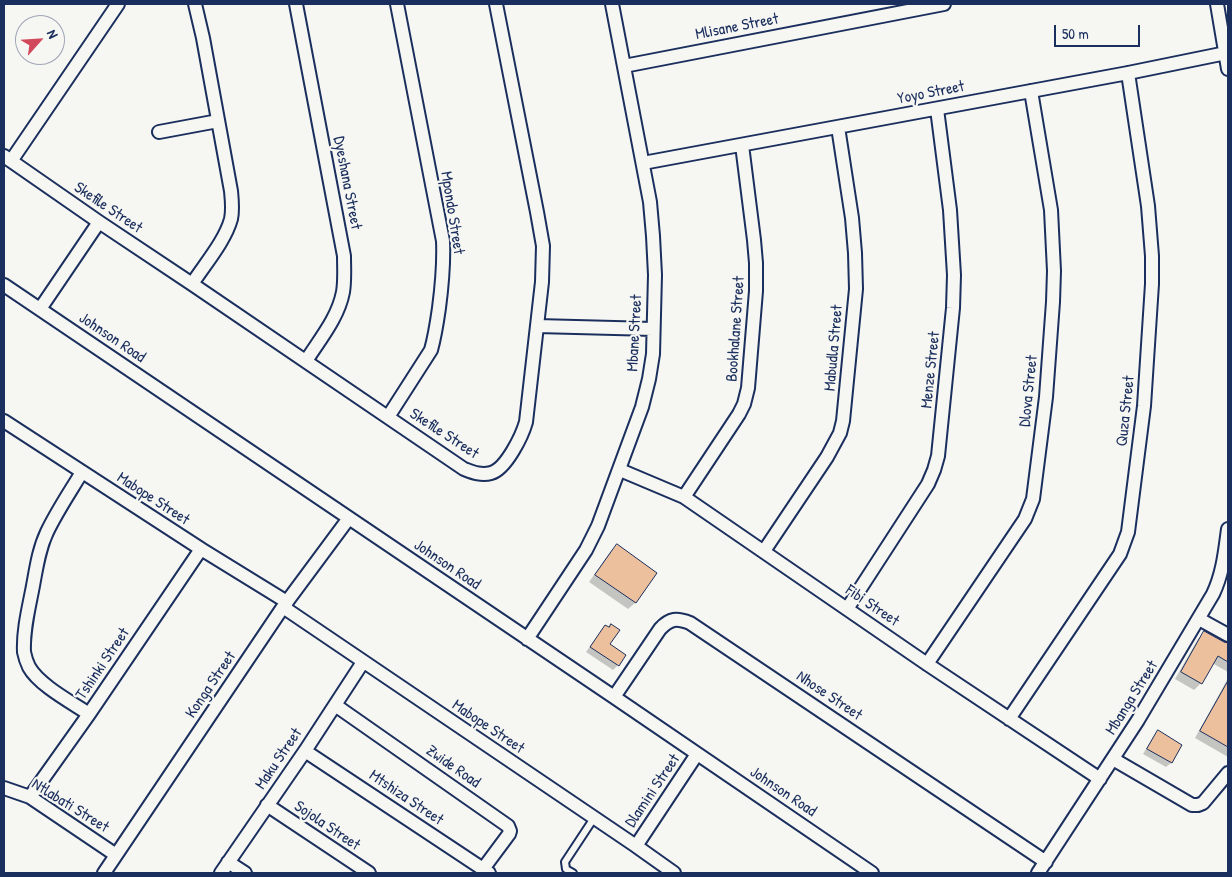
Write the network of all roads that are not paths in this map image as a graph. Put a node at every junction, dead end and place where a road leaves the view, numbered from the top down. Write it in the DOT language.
graph roads {
  1 [pos="118,4"];
  2 [pos="195,4"];
  3 [pos="296,4"];
  4 [pos="397,4"];
  5 [pos="496,4"];
  6 [pos="612,4"];
  7 [pos="944,4"];
  8 [pos="1217,4"];
  9 [pos="1226,53"];
  10 [pos="624,66"];
  11 [pos="1228,69"];
  12 [pos="1128,73"];
  13 [pos="1031,91"];
  14 [pos="937,108"];
  15 [pos="218,121"];
  16 [pos="838,127"];
  17 [pos="159,132"];
  18 [pos="742,145"];
  19 [pos="7,158"];
  20 [pos="643,163"];
  21 [pos="99,222"];
  22 [pos="192,284"];
  23 [pos="4,285"];
  24 [pos="40,309"];
  25 [pos="536,326"];
  26 [pos="653,329"];
  27 [pos="306,361"];
  28 [pos="388,417"];
  29 [pos="4,422"];
  30 [pos="620,470"];
  31 [pos="82,472"];
  32 [pos="684,497"];
  33 [pos="349,518"];
  34 [pos="1228,529"];
  35 [pos="201,549"];
  36 [pos="764,551"];
  37 [pos="285,605"];
  38 [pos="847,609"];
  39 [pos="1199,619"];
  40 [pos="1228,635"];
  41 [pos="527,639"];
  42 [pos="363,662"];
  43 [pos="927,664"];
  44 [pos="614,696"];
  45 [pos="335,705"];
  46 [pos="89,714"];
  47 [pos="1009,719"];
  48 [pos="305,751"];
  49 [pos="697,754"];
  50 [pos="1113,760"];
  51 [pos="1228,773"];
  52 [pos="1100,779"];
  53 [pos="4,788"];
  54 [pos="30,797"];
  55 [pos="267,805"];
  56 [pos="594,818"];
  57 [pos="636,846"];
  58 [pos="116,855"];
  59 [pos="228,862"];
  60 [pos="1046,862"];
  61 [pos="486,871"];
  62 [pos="104,873"];
  63 [pos="221,873"];
  64 [pos="245,873"];
  65 [pos="369,873"];
  66 [pos="573,873"];
  67 [pos="674,873"];
  68 [pos="872,873"];
  69 [pos="1038,873"];
  1 -- 19 [label="street"];
  2 -- 15 [label="street"];
  3 -- 27 [label="street, Dyeshana Street"];
  4 -- 28 [label="street, Mpondo Street"];
  5 -- 25 [label="street, Skefile Street"];
  6 -- 10 [label="street, Mbane Street"];
  7 -- 10 [label="street, Mlisane Street"];
  8 -- 9 [label="street"];
  9 -- 11 [label="street"];
  9 -- 12 [label="street, Yoyo Street"];
  10 -- 20 [label="street, Mbane Street"];
  12 -- 13 [label="street, Yoyo Street"];
  12 -- 47 [label="street, Quza Street"];
  13 -- 14 [label="street, Yoyo Street"];
  13 -- 43 [label="street, Dlova Street"];
  14 -- 16 [label="street, Yoyo Street"];
  14 -- 38 [label="street, Menze Street"];
  15 -- 17 [label="street"];
  15 -- 22 [label="street"];
  16 -- 18 [label="street, Yoyo Street"];
  16 -- 36 [label="street, Mabudla Street"];
  18 -- 20 [label="street, Yoyo Street"];
  18 -- 32 [label="street, Bookhalane Street"];
  19 -- 21 [label="street, Skefile Street"];
  20 -- 26 [label="street, Mbane Street"];
  21 -- 22 [label="street, Skefile Street"];
  21 -- 24 [label="street"];
  22 -- 27 [label="street, Skefile Street"];
  23 -- 24 [label="street, Johnson Road"];
  24 -- 33 [label="street, Johnson Road"];
  25 -- 26 [label="street"];
  25 -- 28 [label="street, Skefile Street"];
  26 -- 30 [label="street, Mbane Street"];
  27 -- 28 [label="street, Skefile Street"];
  29 -- 31 [label="street, Mabope Street"];
  30 -- 32 [label="street, Fibi Street"];
  30 -- 41 [label="street, Mbane Street"];
  31 -- 35 [label="street, Mabope Street"];
  31 -- 46 [label="street"];
  32 -- 36 [label="street, Fibi Street"];
  33 -- 37 [label="street, Konga Street"];
  33 -- 41 [label="street, Johnson Road"];
  34 -- 39 [label="street, Mbanga Street"];
  35 -- 37 [label="street, Mabope Street"];
  35 -- 46 [label="street, Tshinki Street"];
  36 -- 38 [label="street, Fibi Street"];
  37 -- 42 [label="street, Mabope Street"];
  37 -- 58 [label="street, Konga Street"];
  38 -- 43 [label="street, Fibi Street"];
  39 -- 40 [label="street"];
  39 -- 50 [label="street, Mbanga Street"];
  41 -- 44 [label="street, Johnson Road"];
  42 -- 45 [label="street, Maku Street"];
  42 -- 56 [label="street, Mabope Street"];
  43 -- 47 [label="street, Fibi Street"];
  44 -- 49 [label="street, Johnson Road"];
  44 -- 60 [label="street, Nhose Street"];
  45 -- 48 [label="street, Maku Street"];
  45 -- 61 [label="street, Zwide Road"];
  46 -- 54 [label="street, Tshinki Street"];
  47 -- 52 [label="street, Fibi Street"];
  48 -- 55 [label="street, Maku Street"];
  48 -- 61 [label="street, Mtshiza Street"];
  49 -- 57 [label="street, Dlamini Street"];
  49 -- 68 [label="street, Johnson Road"];
  50 -- 51 [label="street"];
  50 -- 52 [label="street, Mbanga Street"];
  52 -- 60 [label="street, Mbanga Street"];
  53 -- 54 [label="street, Ntlabati Street"];
  54 -- 58 [label="street, Ntlabati Street"];
  55 -- 59 [label="street, Maku Street"];
  55 -- 65 [label="street, Sojola Street"];
  56 -- 57 [label="street, Mabope Street"];
  56 -- 66 [label="lane"];
  57 -- 67 [label="street, Mabope Street"];
  58 -- 62 [label="street, Konga Street"];
  59 -- 63 [label="street, Maku Street"];
  59 -- 64 [label="street"];
  60 -- 69 [label="street, Mbanga Street"];
}
